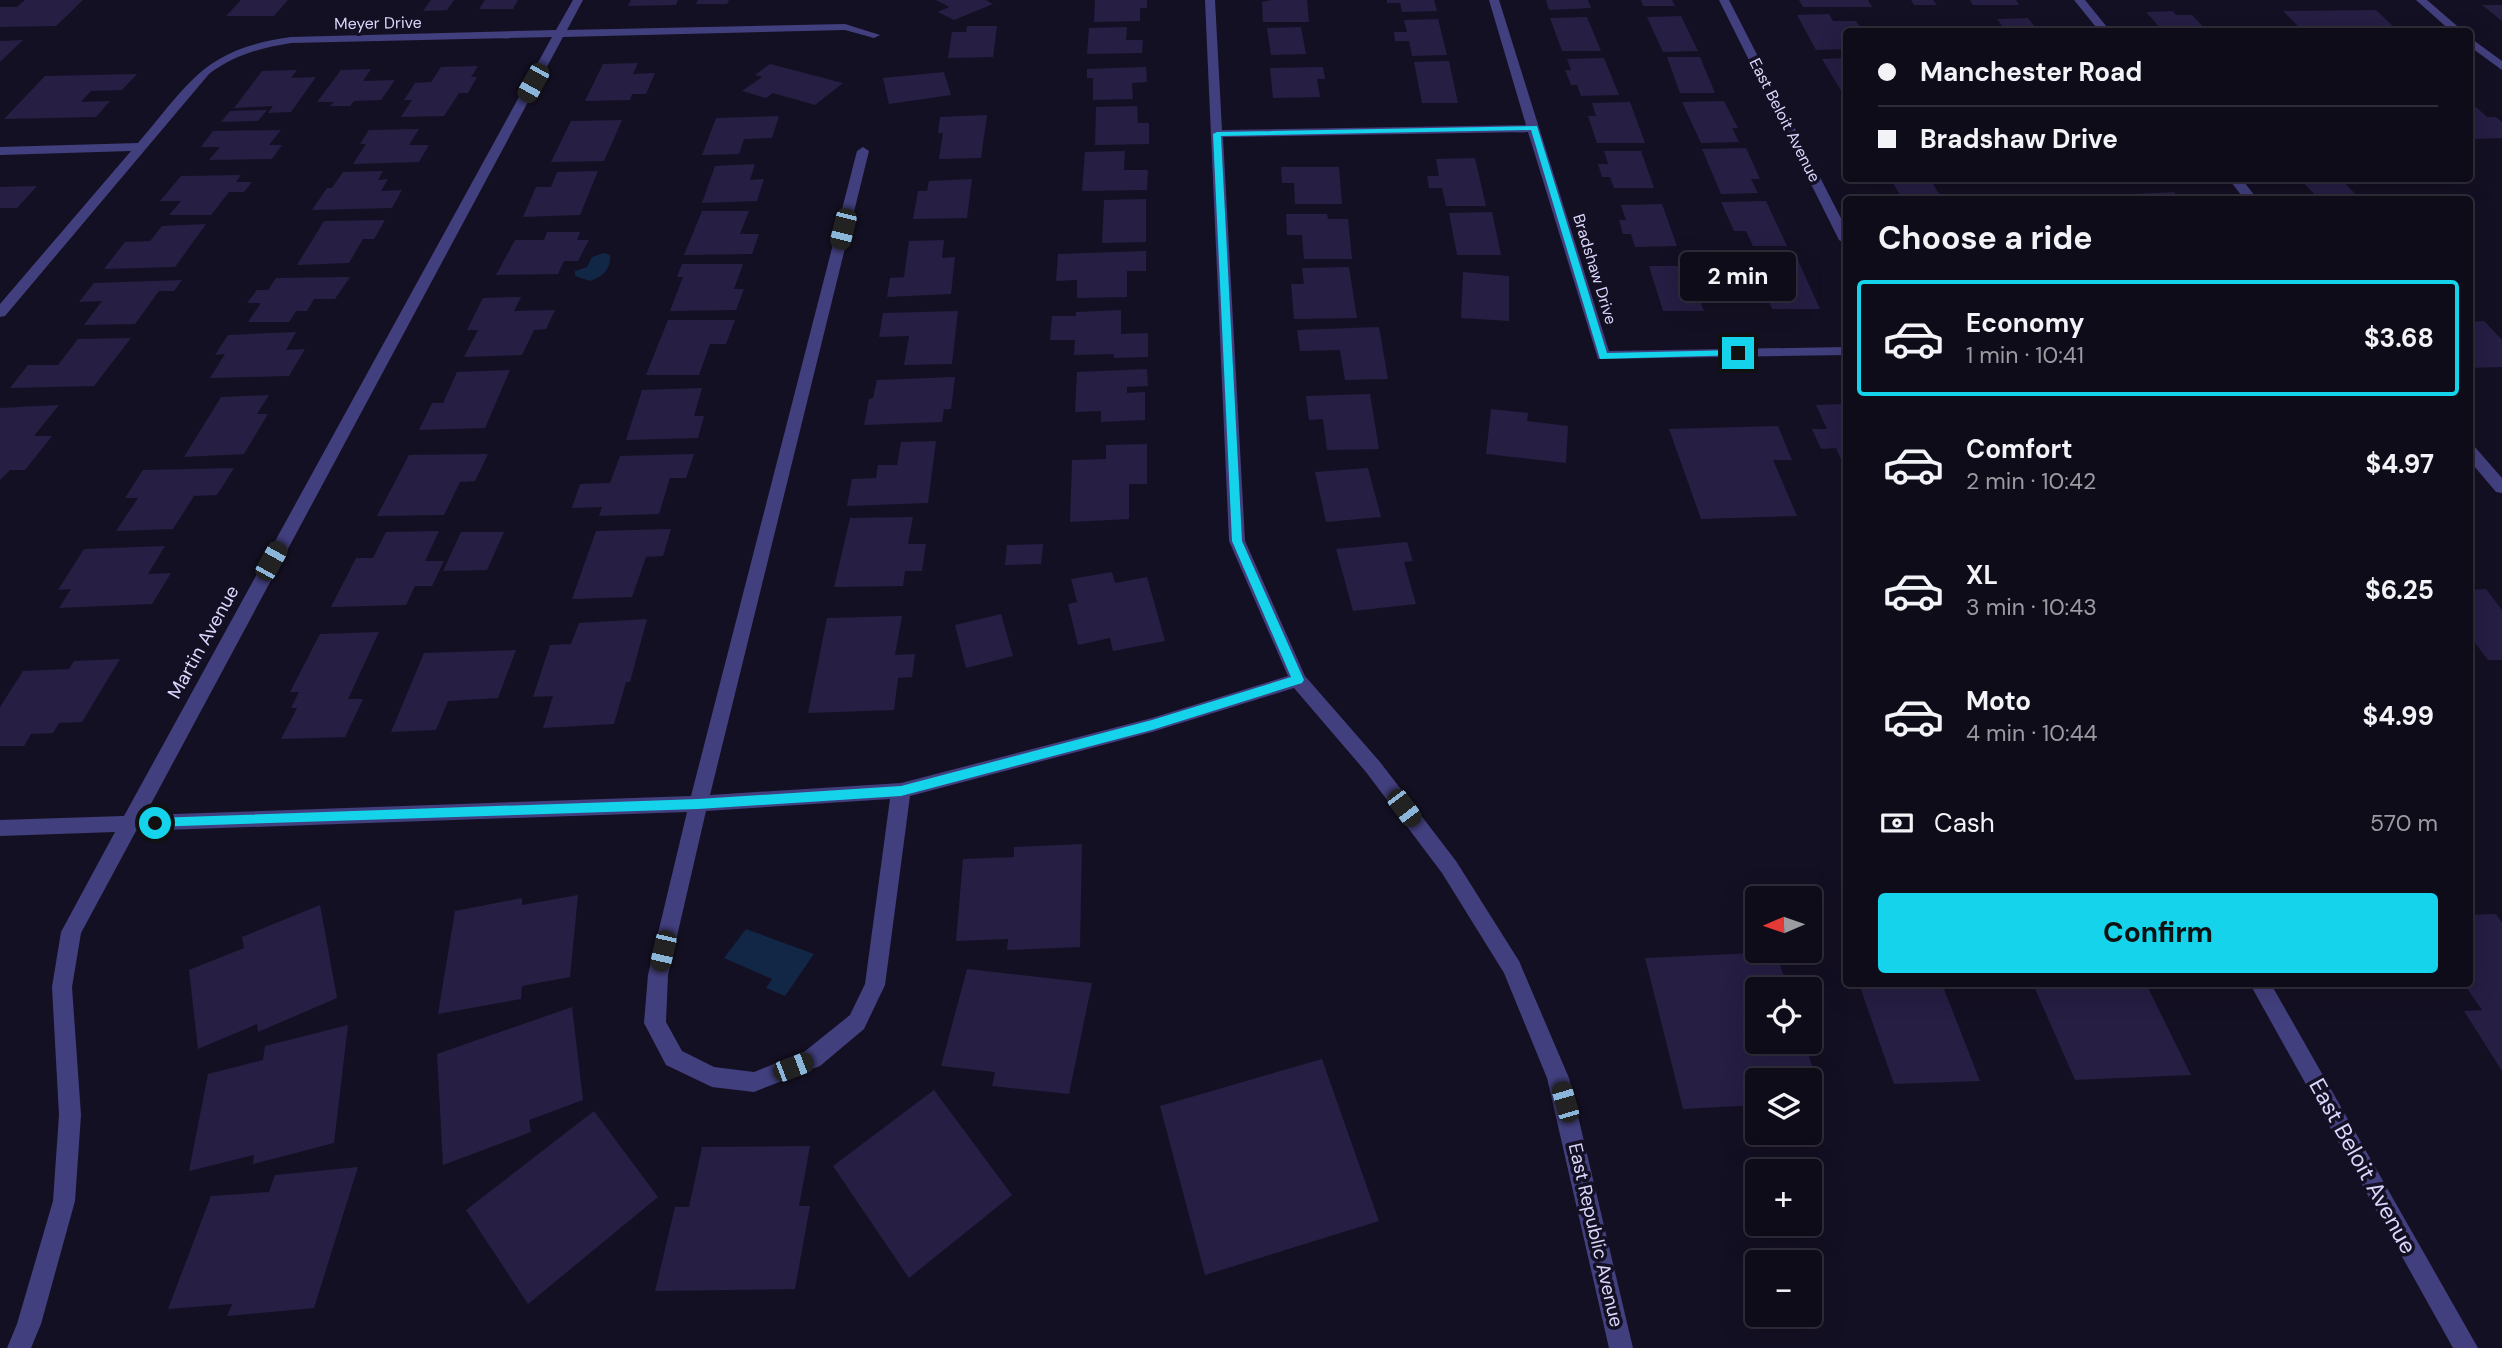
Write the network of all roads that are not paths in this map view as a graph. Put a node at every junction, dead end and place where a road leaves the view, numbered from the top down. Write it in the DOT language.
graph roads {
  1 [pos="578,0"];
  2 [pos="1210,0"];
  3 [pos="1494,0"];
  4 [pos="1724,0"];
  5 [pos="2079,0"];
  6 [pos="2421,0"];
  7 [pos="2103,28"];
  8 [pos="2454,28"];
  9 [pos="559,35"];
  10 [pos="874,35"];
  11 [pos="2473,43"];
  12 [pos="2502,67"];
  13 [pos="1535,128"];
  14 [pos="1217,134"];
  15 [pos="140,147"];
  16 [pos="0,151"];
  17 [pos="863,151"];
  18 [pos="2237,182"];
  19 [pos="2249,196"];
  20 [pos="1843,234"];
  21 [pos="0,313"];
  22 [pos="1843,351"];
  23 [pos="2473,455"];
  24 [pos="2502,488"];
  25 [pos="1298,680"];
  26 [pos="901,791"];
  27 [pos="698,804"];
  28 [pos="127,824"];
  29 [pos="0,828"];
  30 [pos="2262,987"];
  31 [pos="19,1348"];
  32 [pos="1621,1348"];
  33 [pos="2466,1348"];
  1 -- 9 [label="street, Martin Avenue"];
  2 -- 14 [label="street, East Republic Avenue"];
  3 -- 13 [label="street, Bradshaw Drive"];
  4 -- 20 [label="street, East Beloit Avenue"];
  5 -- 7 [label="street"];
  6 -- 8 [label="street"];
  9 -- 10 [label="street, Meyer Drive"];
  9 -- 15 [label="street, Meyer Drive"];
  9 -- 28 [label="street, Martin Avenue"];
  11 -- 12 [label="street"];
  13 -- 14 [label="street"];
  13 -- 22 [label="street, Bradshaw Drive"];
  14 -- 25 [label="street, East Republic Avenue"];
  15 -- 16 [label="street"];
  15 -- 21 [label="street, Meyer Drive"];
  17 -- 27 [label="street"];
  18 -- 19 [label="street"];
  23 -- 24 [label="street"];
  25 -- 26 [label="street"];
  25 -- 32 [label="street, East Republic Avenue"];
  26 -- 27 [label="street"];
  26 -- 27 [label="street"];
  27 -- 28 [label="street"];
  28 -- 29 [label="street"];
  28 -- 31 [label="street, Martin Avenue"];
  30 -- 33 [label="street, East Beloit Avenue"];
}
